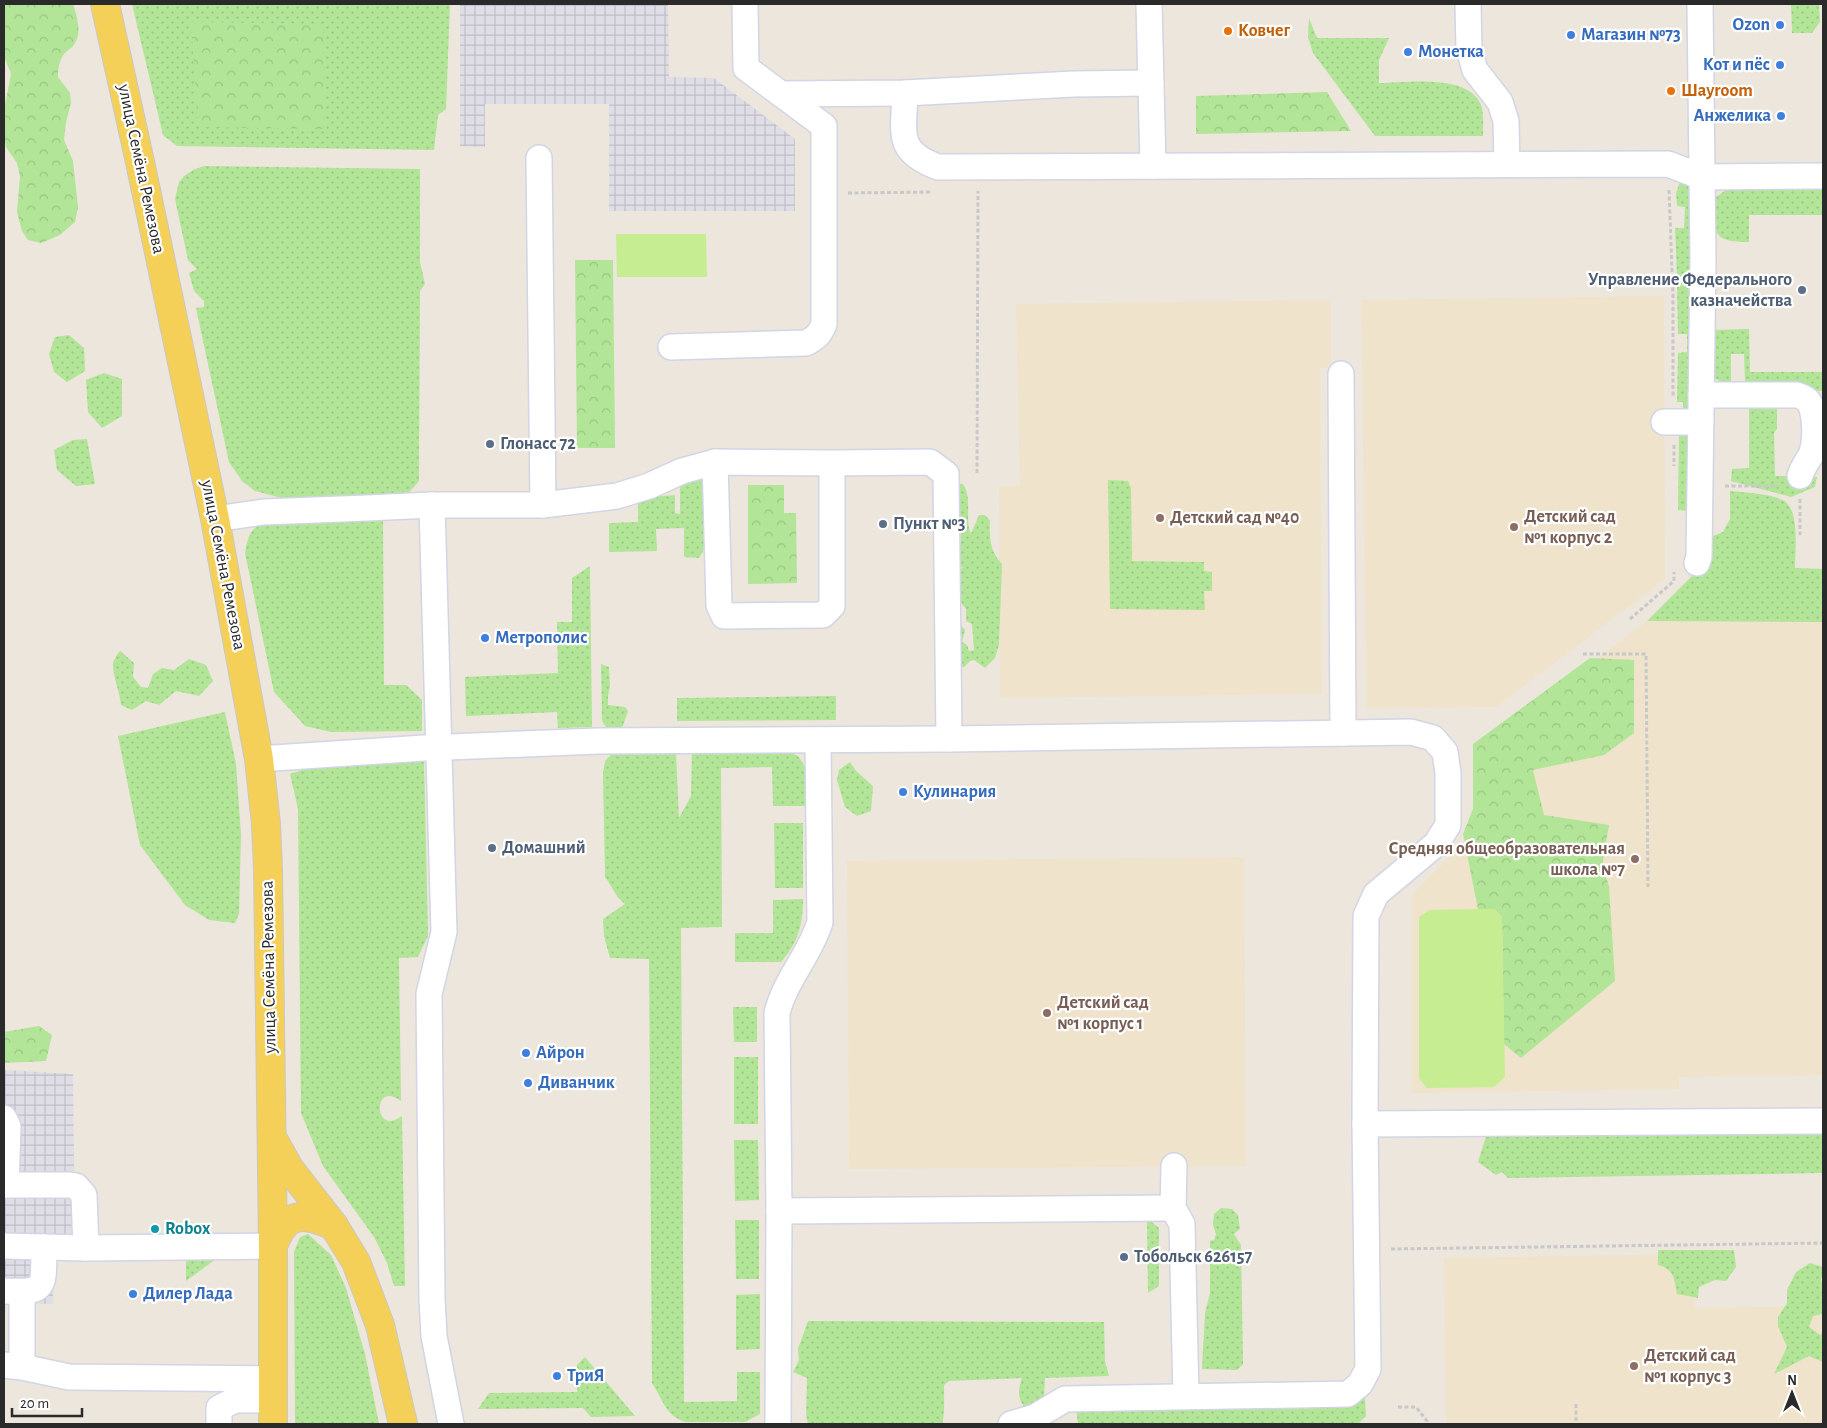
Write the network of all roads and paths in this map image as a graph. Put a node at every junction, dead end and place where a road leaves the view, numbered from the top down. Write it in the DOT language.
graph roads {
  1 [pos="104,4"];
  2 [pos="745,4"];
  3 [pos="1149,4"];
  4 [pos="1468,4"];
  5 [pos="1700,4"];
  6 [pos="1151,83"];
  7 [pos="905,93"];
  8 [pos="781,94"];
  9 [pos="539,158"];
  10 [pos="1507,164"];
  11 [pos="1153,166"];
  12 [pos="1823,176"];
  13 [pos="1702,177"];
  14 [pos="978,191"];
  15 [pos="939,192"];
  16 [pos="824,193"];
  17 [pos="671,347"];
  18 [pos="1340,374"];
  19 [pos="1701,395"];
  20 [pos="1664,422"];
  21 [pos="1701,422"];
  22 [pos="715,462"];
  23 [pos="832,463"];
  24 [pos="977,473"];
  25 [pos="1800,481"];
  26 [pos="1701,486"];
  27 [pos="432,505"];
  28 [pos="543,505"];
  29 [pos="215,519"];
  30 [pos="1800,535"];
  31 [pos="1697,563"];
  32 [pos="1584,654"];
  33 [pos="1343,733"];
  34 [pos="948,739"];
  35 [pos="818,740"];
  36 [pos="440,748"];
  37 [pos="259,759"];
  38 [pos="1648,887"];
  39 [pos="4,1118"];
  40 [pos="1823,1121"];
  41 [pos="1364,1124"];
  42 [pos="271,1135"];
  43 [pos="1174,1166"];
  44 [pos="5,1185"];
  45 [pos="1173,1208"];
  46 [pos="779,1211"];
  47 [pos="334,1226"];
  48 [pos="1823,1243"];
  49 [pos="4,1246"];
  50 [pos="273,1246"];
  51 [pos="44,1247"];
  52 [pos="86,1248"];
  53 [pos="1367,1249"];
  54 [pos="13,1292"];
  55 [pos="13,1366"];
  56 [pos="1186,1396"];
  57 [pos="273,1401"];
  58 [pos="1576,1404"];
  59 [pos="1398,1406"];
  60 [pos="219,1424"];
  61 [pos="403,1424"];
  62 [pos="451,1424"];
  63 [pos="778,1424"];
  64 [pos="1011,1424"];
  65 [pos="1427,1424"];
  66 [pos="1576,1424"];
  1 -- 29 [label="main road, улица Семёна Ремезова"];
  2 -- 8 [label="lane"];
  3 -- 6 [label="lane"];
  4 -- 10 [label="lane"];
  5 -- 13 [label="lane"];
  6 -- 7 [label="lane"];
  6 -- 11 [label="lane"];
  7 -- 8 [label="lane"];
  7 -- 11 [label="lane"];
  8 -- 16 [label="lane"];
  9 -- 28 [label="lane"];
  10 -- 11 [label="lane"];
  10 -- 13 [label="lane"];
  12 -- 13 [label="lane"];
  13 -- 19 [label="lane"];
  14 -- 24 [label="path"];
  15 -- 16 [label="path"];
  16 -- 17 [label="lane"];
  18 -- 33 [label="lane"];
  19 -- 21 [label="lane"];
  19 -- 25 [label="lane"];
  20 -- 21 [label="lane"];
  21 -- 26 [label="lane"];
  22 -- 23 [label="lane"];
  22 -- 23 [label="lane"];
  22 -- 28 [label="lane"];
  23 -- 34 [label="lane"];
  25 -- 26 [label="path"];
  25 -- 30 [label="path"];
  26 -- 31 [label="lane"];
  27 -- 28 [label="lane"];
  27 -- 29 [label="lane"];
  27 -- 36 [label="lane"];
  29 -- 37 [label="main road, улица Семёна Ремезова"];
  32 -- 38 [label="path"];
  33 -- 34 [label="lane"];
  33 -- 41 [label="lane"];
  34 -- 35 [label="lane"];
  35 -- 36 [label="lane"];
  35 -- 46 [label="lane"];
  36 -- 37 [label="lane"];
  36 -- 62 [label="lane"];
  37 -- 42 [label="main road, улица Семёна Ремезова"];
  39 -- 44 [label="lane"];
  40 -- 41 [label="lane"];
  41 -- 53 [label="lane"];
  42 -- 47 [label="main road, улица Семёна Ремезова"];
  42 -- 50 [label="main road, улица Семёна Ремезова"];
  43 -- 45 [label="lane"];
  44 -- 52 [label="lane"];
  45 -- 46 [label="lane"];
  45 -- 56 [label="lane"];
  46 -- 63 [label="lane"];
  47 -- 50 [label="main road"];
  47 -- 61 [label="main road, улица Семёна Ремезова"];
  48 -- 53 [label="path"];
  49 -- 51 [label="lane"];
  50 -- 52 [label="lane"];
  50 -- 57 [label="main road, улица Семёна Ремезова"];
  51 -- 52 [label="lane"];
  51 -- 54 [label="lane"];
  53 -- 56 [label="lane"];
  54 -- 55 [label="lane"];
  55 -- 57 [label="lane"];
  56 -- 64 [label="lane"];
  57 -- 60 [label="lane"];
  58 -- 66 [label="path"];
  59 -- 65 [label="path"];
}
